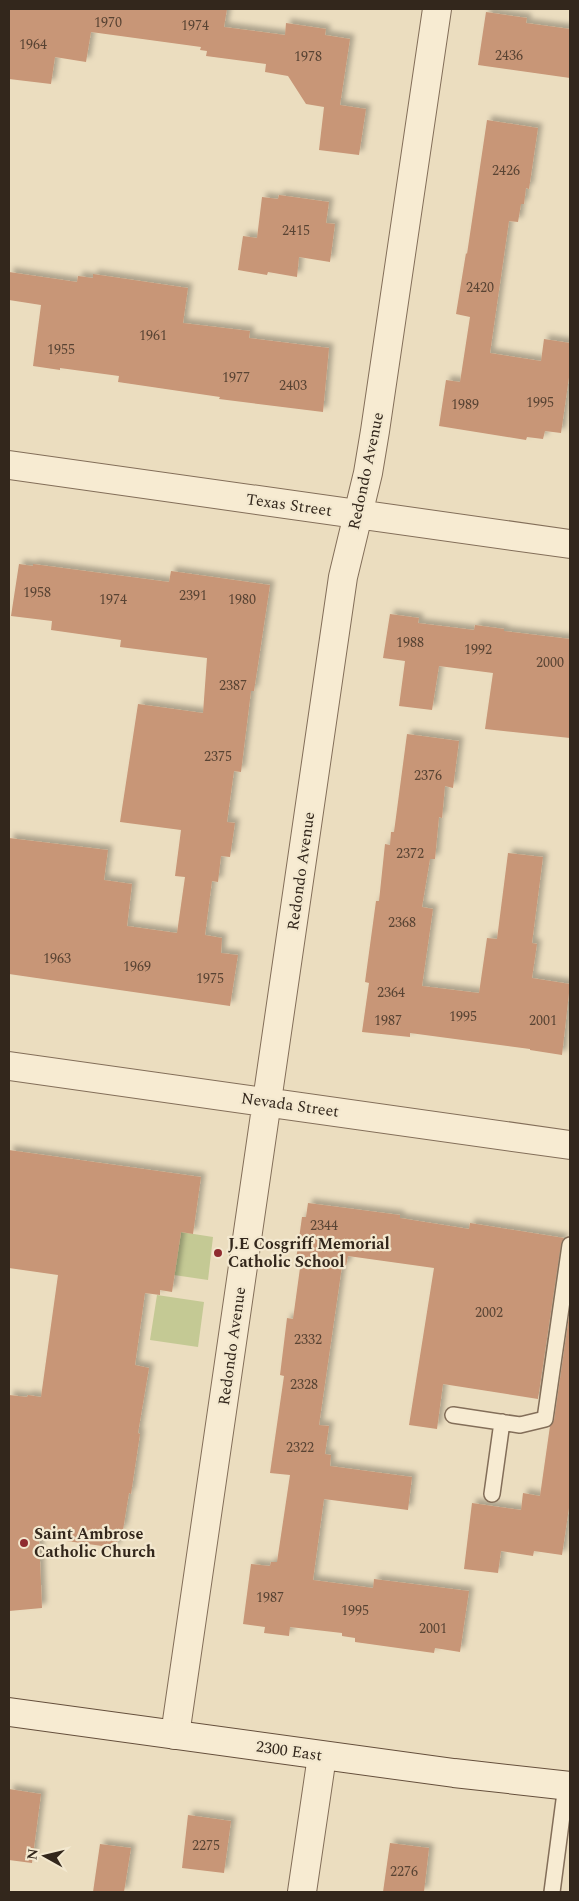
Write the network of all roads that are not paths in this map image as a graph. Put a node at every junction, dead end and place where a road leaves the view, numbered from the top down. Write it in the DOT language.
graph roads {
  1 [pos="437,9"];
  2 [pos="9,465"];
  3 [pos="358,514"];
  4 [pos="570,544"];
  5 [pos="9,1066"];
  6 [pos="267,1102"];
  7 [pos="570,1145"];
  8 [pos="570,1245"];
  9 [pos="453,1416"];
  10 [pos="502,1422"];
  11 [pos="492,1494"];
  12 [pos="9,1712"];
  13 [pos="174,1735"];
  14 [pos="322,1756"];
  15 [pos="568,1785"];
  16 [pos="302,1892"];
  17 [pos="552,1892"];
  1 -- 3 [label="street, Redondo Avenue"];
  2 -- 3 [label="street, Texas Street"];
  3 -- 4 [label="street, Texas Street"];
  3 -- 6 [label="street, Redondo Avenue"];
  5 -- 6 [label="street, Nevada Street"];
  6 -- 7 [label="street, Nevada Street"];
  6 -- 13 [label="street, Redondo Avenue"];
  8 -- 10 [label="lane"];
  9 -- 10 [label="lane"];
  10 -- 11 [label="lane"];
  12 -- 13 [label="street, 2300 East"];
  13 -- 14 [label="street, 2300 East"];
  14 -- 15 [label="street, 2300 East"];
  14 -- 16 [label="street"];
  15 -- 17 [label="lane"];
}
